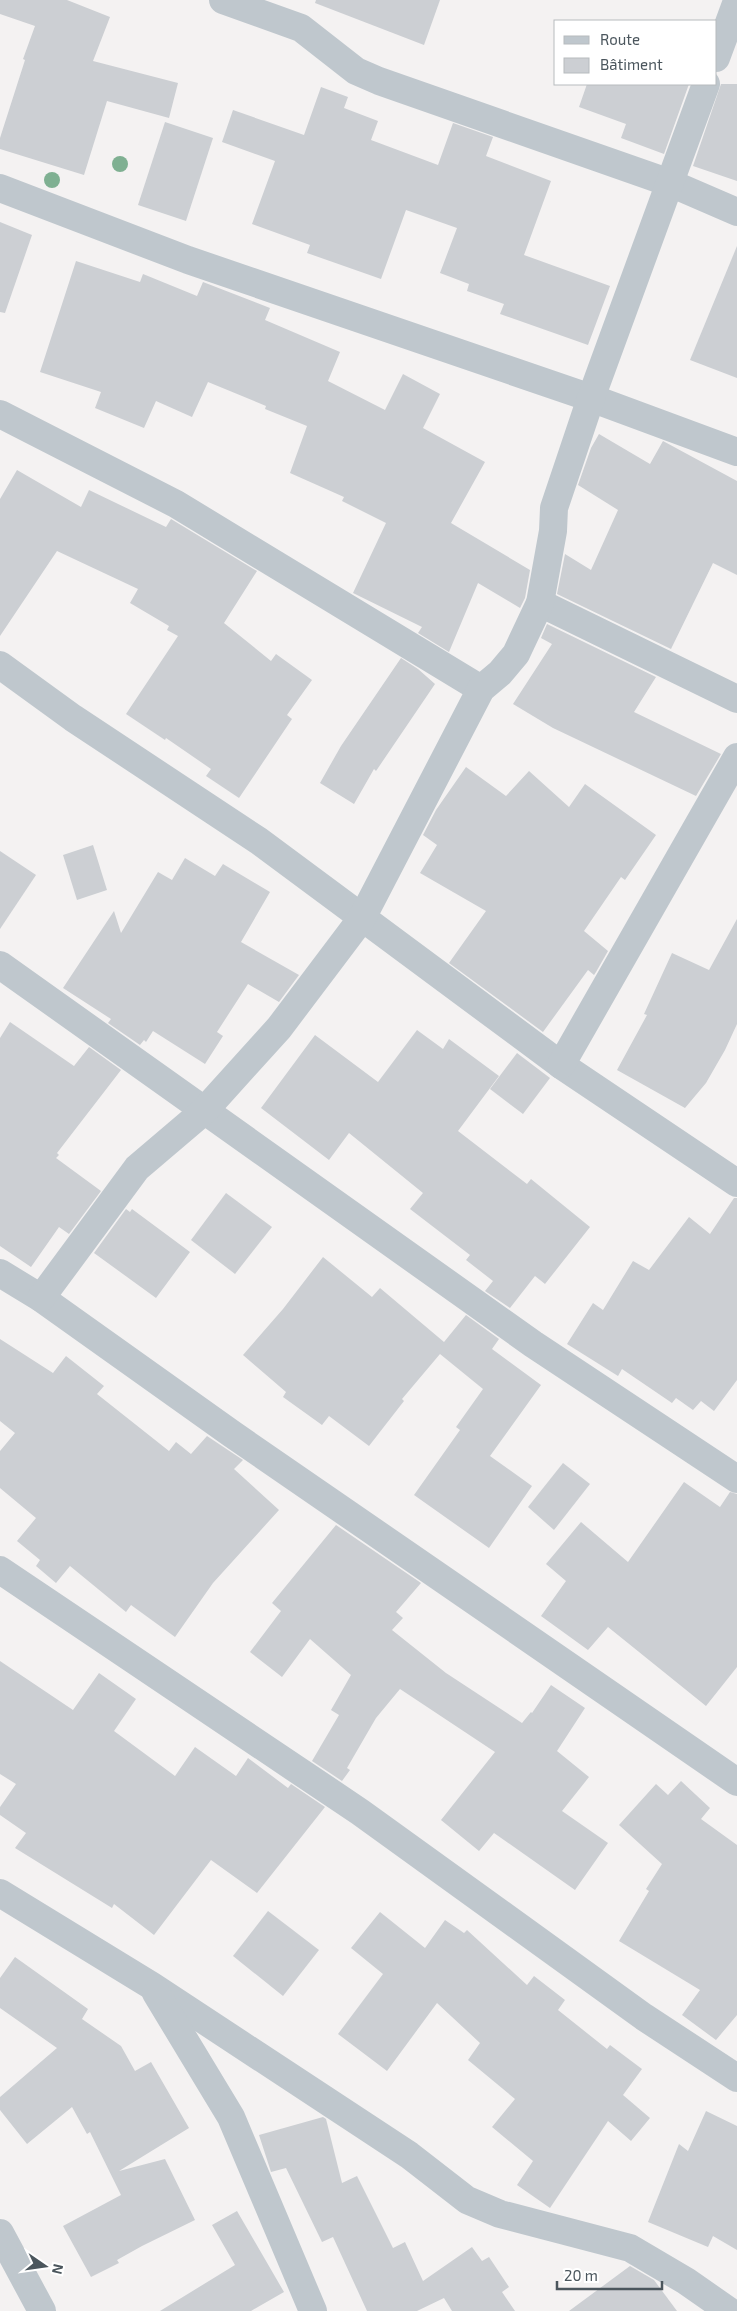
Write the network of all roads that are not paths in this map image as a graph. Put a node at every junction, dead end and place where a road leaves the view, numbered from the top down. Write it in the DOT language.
graph roads {
  1 [pos="223,0"];
  2 [pos="737,1"];
  3 [pos="717,55"];
  4 [pos="706,85"];
  5 [pos="670,183"];
  6 [pos="0,188"];
  7 [pos="737,212"];
  8 [pos="591,398"];
  9 [pos="0,414"];
  10 [pos="737,452"];
  11 [pos="540,603"];
  12 [pos="0,664"];
  13 [pos="481,689"];
  14 [pos="737,699"];
  15 [pos="737,757"];
  16 [pos="362,918"];
  17 [pos="0,965"];
  18 [pos="561,1065"];
  19 [pos="204,1111"];
  20 [pos="737,1183"];
  21 [pos="0,1273"];
  22 [pos="41,1298"];
  23 [pos="737,1479"];
  24 [pos="0,1570"];
  25 [pos="737,1782"];
  26 [pos="0,1893"];
  27 [pos="152,1986"];
  28 [pos="737,2078"];
  29 [pos="0,2233"];
  30 [pos="42,2311"];
  31 [pos="313,2311"];
  32 [pos="729,2311"];
  1 -- 5 [label="street"];
  2 -- 3 [label="street"];
  4 -- 5 [label="street"];
  5 -- 7 [label="street"];
  5 -- 8 [label="street"];
  6 -- 8 [label="street"];
  8 -- 10 [label="street"];
  8 -- 11 [label="street"];
  9 -- 13 [label="street"];
  11 -- 13 [label="street"];
  11 -- 14 [label="street"];
  12 -- 16 [label="street"];
  13 -- 16 [label="street"];
  15 -- 18 [label="street"];
  16 -- 18 [label="street"];
  16 -- 19 [label="street"];
  17 -- 19 [label="street"];
  18 -- 20 [label="street"];
  19 -- 22 [label="street"];
  19 -- 23 [label="street"];
  21 -- 22 [label="street"];
  22 -- 25 [label="street"];
  24 -- 28 [label="street"];
  26 -- 27 [label="street"];
  27 -- 31 [label="street"];
  27 -- 32 [label="street"];
  29 -- 30 [label="street"];
}
